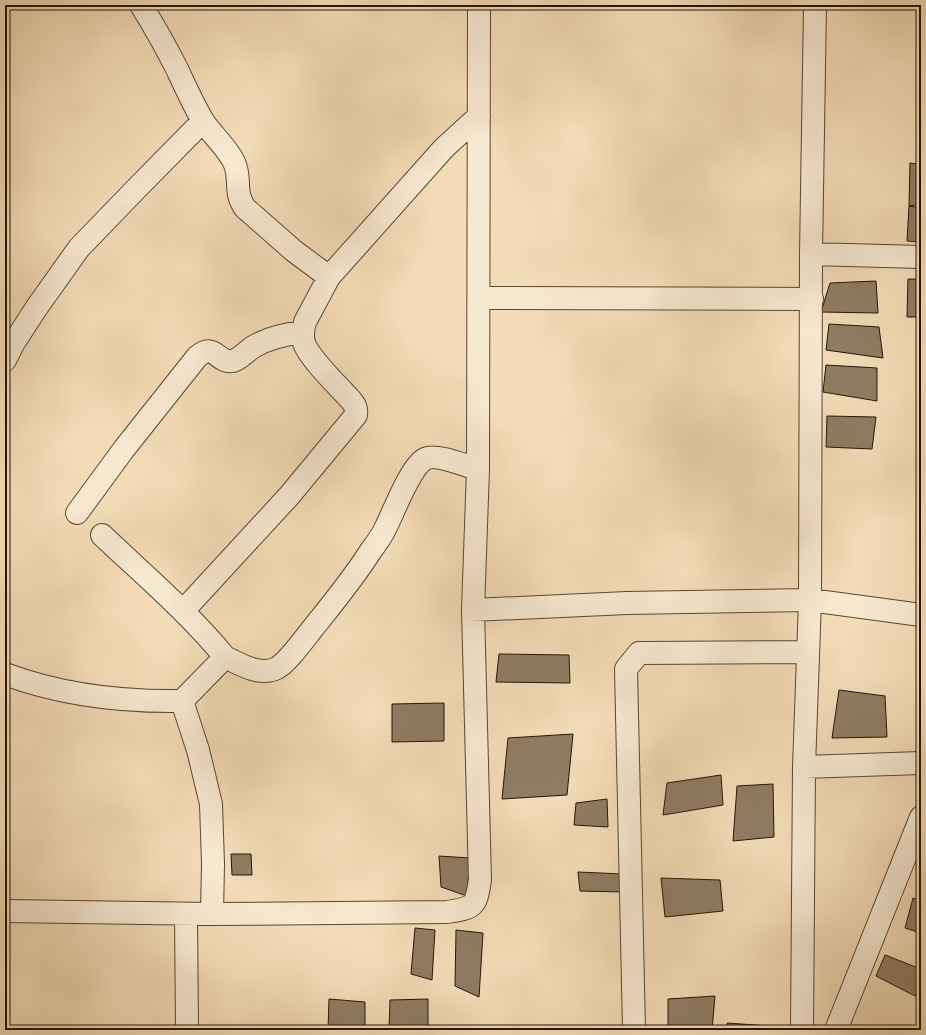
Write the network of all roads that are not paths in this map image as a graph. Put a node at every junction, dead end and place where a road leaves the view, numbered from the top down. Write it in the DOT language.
graph roads {
  1 [pos="141,5"];
  2 [pos="480,5"];
  3 [pos="815,5"];
  4 [pos="479,116"];
  5 [pos="203,121"];
  6 [pos="811,254"];
  7 [pos="921,257"];
  8 [pos="329,277"];
  9 [pos="479,298"];
  10 [pos="812,299"];
  11 [pos="303,332"];
  12 [pos="5,360"];
  13 [pos="478,469"];
  14 [pos="78,513"];
  15 [pos="102,535"];
  16 [pos="810,600"];
  17 [pos="473,610"];
  18 [pos="183,611"];
  19 [pos="921,615"];
  20 [pos="808,652"];
  21 [pos="225,657"];
  22 [pos="5,674"];
  23 [pos="182,700"];
  24 [pos="921,763"];
  25 [pos="804,767"];
  26 [pos="921,817"];
  27 [pos="5,911"];
  28 [pos="186,914"];
  29 [pos="212,914"];
  30 [pos="187,1030"];
  31 [pos="634,1030"];
  32 [pos="802,1030"];
  33 [pos="836,1030"];
  1 -- 5 [label="street"];
  2 -- 4 [label="street"];
  3 -- 6 [label="street"];
  4 -- 8 [label="street"];
  4 -- 9 [label="street"];
  5 -- 8 [label="street"];
  5 -- 12 [label="street"];
  6 -- 7 [label="street"];
  6 -- 10 [label="street"];
  8 -- 11 [label="street"];
  9 -- 10 [label="street"];
  9 -- 13 [label="street"];
  10 -- 16 [label="street"];
  11 -- 14 [label="street"];
  11 -- 18 [label="street"];
  13 -- 17 [label="street"];
  13 -- 21 [label="street"];
  15 -- 18 [label="street"];
  16 -- 17 [label="street"];
  16 -- 19 [label="street"];
  16 -- 20 [label="street"];
  17 -- 29 [label="street"];
  18 -- 21 [label="street"];
  20 -- 25 [label="street"];
  20 -- 31 [label="street"];
  21 -- 23 [label="street"];
  22 -- 23 [label="street"];
  23 -- 29 [label="street"];
  24 -- 25 [label="street"];
  25 -- 32 [label="street"];
  26 -- 33 [label="street"];
  27 -- 28 [label="street"];
  28 -- 29 [label="street"];
  28 -- 30 [label="street"];
}
